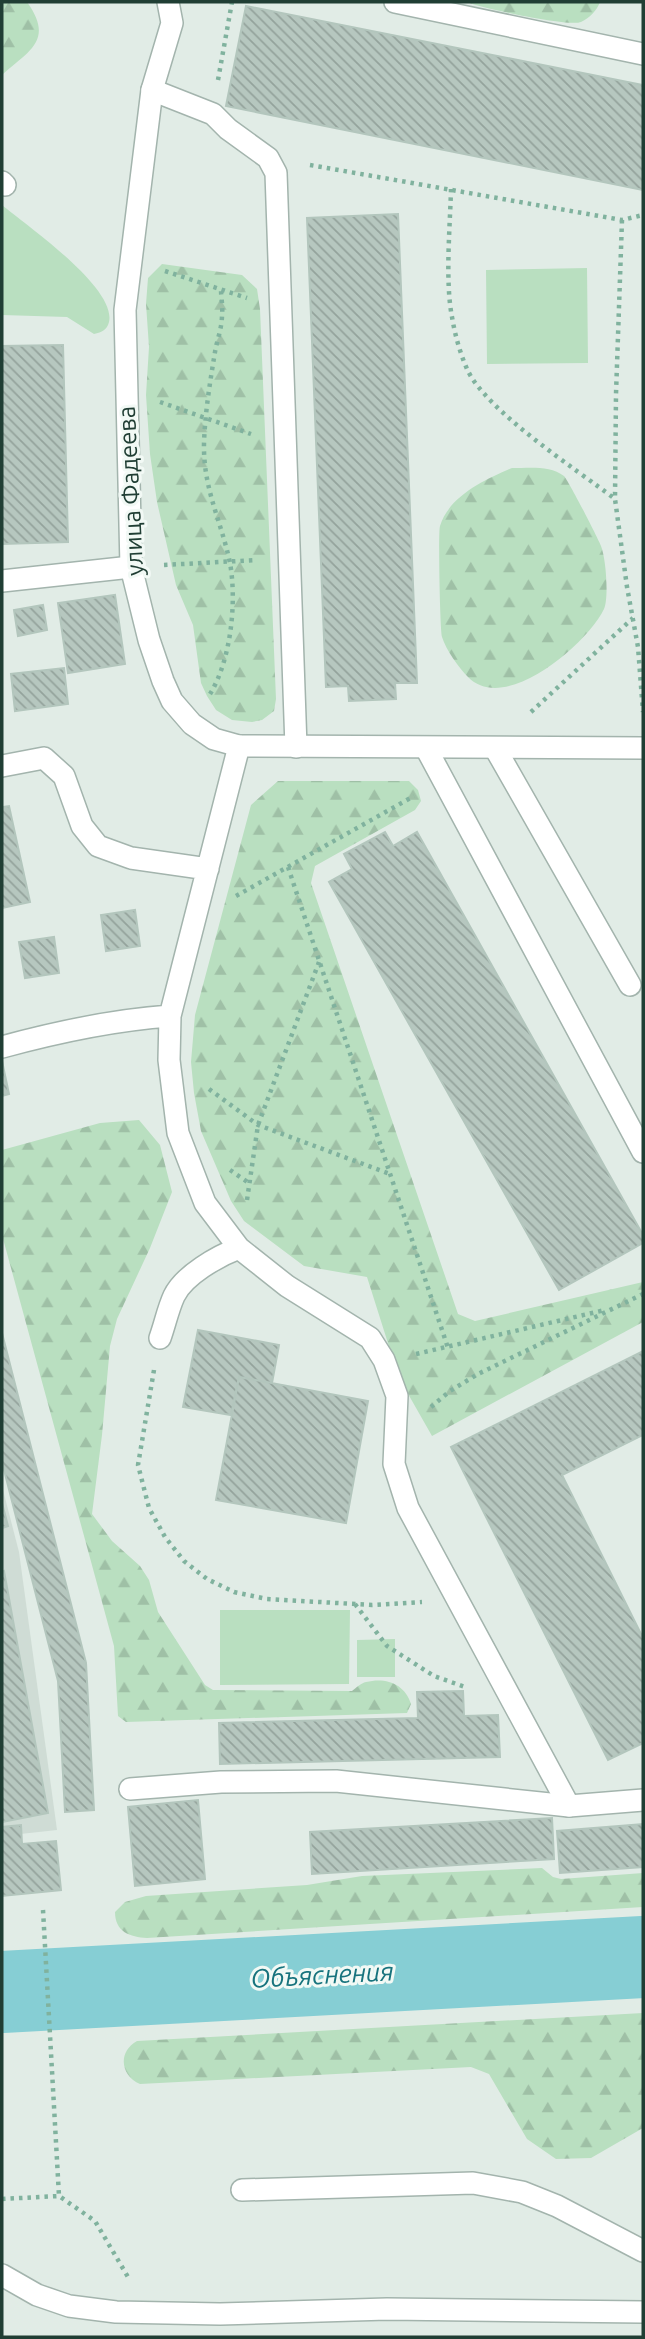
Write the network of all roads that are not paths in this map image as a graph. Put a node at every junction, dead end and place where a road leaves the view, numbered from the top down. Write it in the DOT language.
graph roads {
  1 [pos="168,2"];
  2 [pos="395,2"];
  3 [pos="643,54"];
  4 [pos="152,90"];
  5 [pos="131,568"];
  6 [pos="2,581"];
  7 [pos="239,746"];
  8 [pos="296,747"];
  9 [pos="426,748"];
  10 [pos="495,748"];
  11 [pos="643,748"];
  12 [pos="2,766"];
  13 [pos="208,869"];
  14 [pos="630,985"];
  15 [pos="170,1016"];
  16 [pos="2,1047"];
  17 [pos="643,1152"];
  18 [pos="239,1248"];
  19 [pos="160,1338"];
  20 [pos="130,1789"];
  21 [pos="643,1800"];
  22 [pos="569,1806"];
  23 [pos="242,2190"];
  24 [pos="643,2251"];
  25 [pos="2,2275"];
  26 [pos="643,2312"];
  1 -- 4 [label="street, улица Фадеева"];
  2 -- 3 [label="street"];
  4 -- 5 [label="street, улица Фадеева"];
  4 -- 8 [label="street"];
  5 -- 6 [label="street"];
  5 -- 7 [label="street, улица Фадеева"];
  7 -- 8 [label="street, улица Фадеева"];
  7 -- 13 [label="street"];
  8 -- 9 [label="street, улица Фадеева"];
  9 -- 10 [label="street, улица Фадеева"];
  9 -- 17 [label="street"];
  10 -- 11 [label="street, улица Фадеева"];
  10 -- 14 [label="street"];
  12 -- 13 [label="street"];
  13 -- 15 [label="street"];
  15 -- 16 [label="street"];
  15 -- 18 [label="street"];
  18 -- 19 [label="street"];
  18 -- 22 [label="street"];
  20 -- 22 [label="street"];
  21 -- 22 [label="street"];
  23 -- 24 [label="street"];
  25 -- 26 [label="street"];
}
